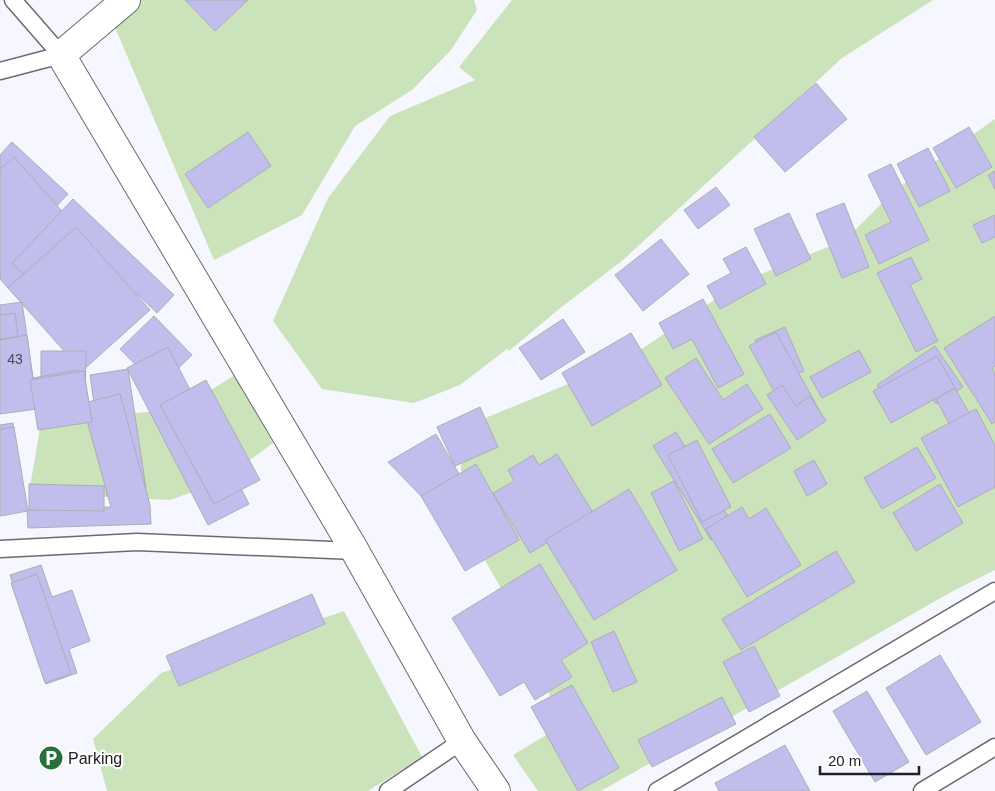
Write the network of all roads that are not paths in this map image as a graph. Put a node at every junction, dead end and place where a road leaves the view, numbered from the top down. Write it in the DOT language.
graph roads {
  1 [pos="13,0"];
  2 [pos="126,0"];
  3 [pos="61,55"];
  4 [pos="0,71"];
  5 [pos="0,549"];
  6 [pos="355,551"];
  7 [pos="995,591"];
  8 [pos="462,741"];
  9 [pos="995,747"];
  10 [pos="388,791"];
  11 [pos="496,791"];
  12 [pos="657,791"];
  13 [pos="922,791"];
  1 -- 3 [label="lane"];
  2 -- 3 [label="street"];
  3 -- 4 [label="lane"];
  3 -- 6 [label="street"];
  5 -- 6 [label="lane"];
  6 -- 8 [label="street"];
  7 -- 12 [label="lane"];
  8 -- 10 [label="lane"];
  8 -- 11 [label="street"];
  9 -- 13 [label="lane"];
}
